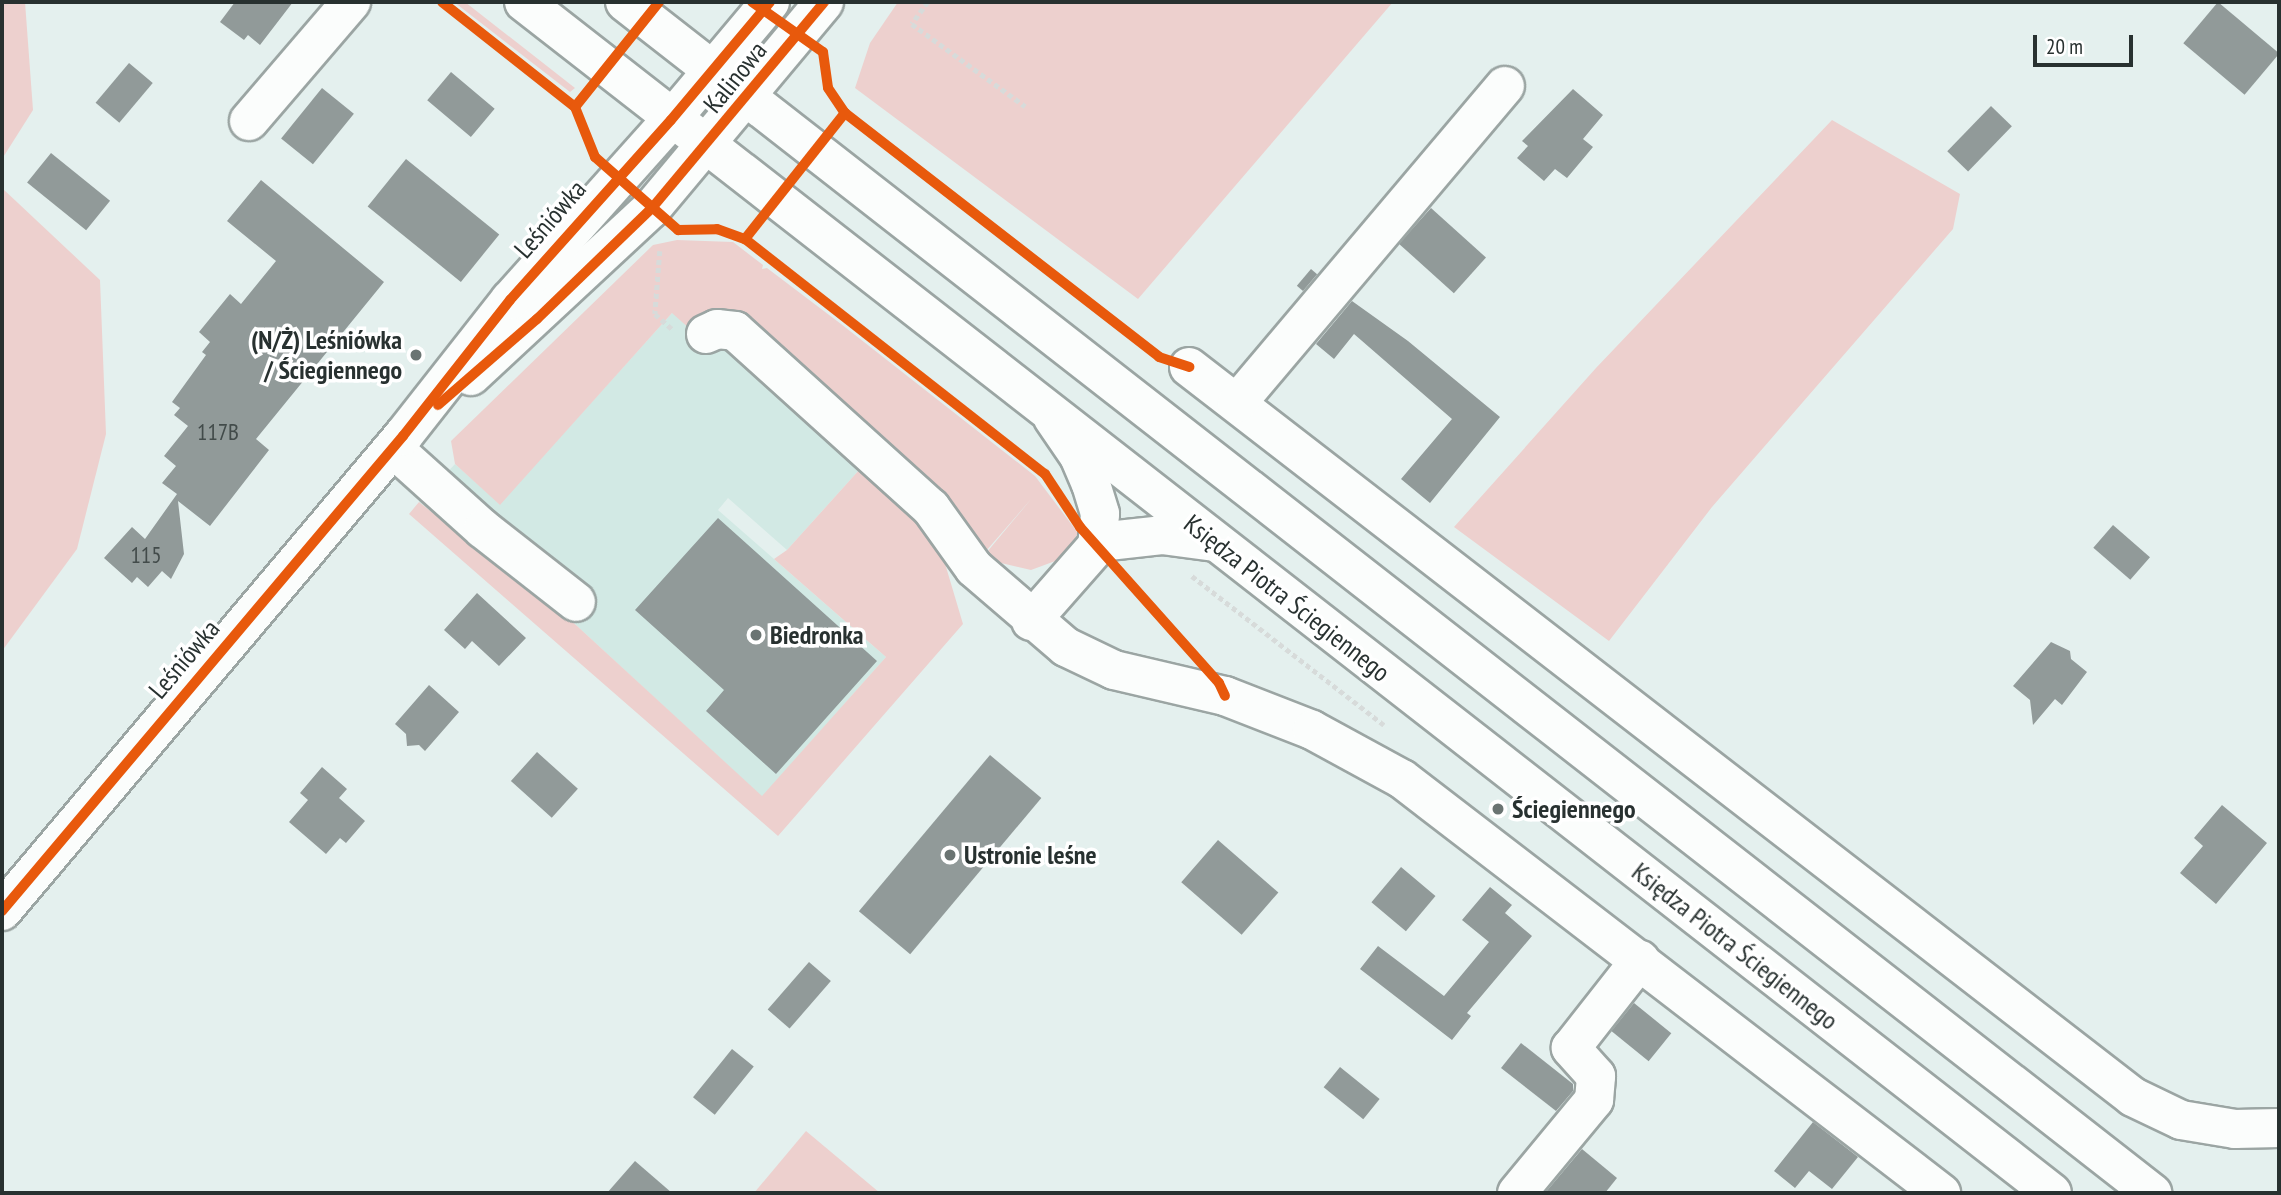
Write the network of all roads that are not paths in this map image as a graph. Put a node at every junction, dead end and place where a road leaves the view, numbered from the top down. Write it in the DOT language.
graph roads {
  1 [pos="351,2"];
  2 [pos="524,2"];
  3 [pos="625,2"];
  4 [pos="770,2"];
  5 [pos="824,2"];
  6 [pos="712,71"];
  7 [pos="1505,86"];
  8 [pos="747,99"];
  9 [pos="671,120"];
  10 [pos="250,121"];
  11 [pos="707,148"];
  12 [pos="690,332"];
  13 [pos="1189,367"];
  14 [pos="1237,404"];
  15 [pos="1049,414"];
  16 [pos="398,442"];
  17 [pos="1215,542"];
  18 [pos="1097,546"];
  19 [pos="576,603"];
  20 [pos="1031,621"];
  21 [pos="2,911"];
  22 [pos="1640,960"];
  23 [pos="2279,1128"];
  24 [pos="1517,1193"];
  25 [pos="1941,1193"];
  26 [pos="2052,1193"];
  27 [pos="2152,1193"];
  1 -- 10 [label="main road"];
  2 -- 9 [label="main road, Księdza Piotra Ściegiennego"];
  3 -- 6 [label="main road"];
  4 -- 6 [label="main road, Kalinowa"];
  5 -- 8 [label="main road, Kalinowa"];
  6 -- 8 [label="main road"];
  6 -- 9 [label="main road, Leśniówka"];
  7 -- 14 [label="main road"];
  8 -- 11 [label="main road, Kalinowa"];
  8 -- 27 [label="main road"];
  9 -- 11 [label="main road, Księdza Piotra Ściegiennego"];
  9 -- 16 [label="main road, Leśniówka"];
  11 -- 15 [label="main road, Księdza Piotra Ściegiennego"];
  11 -- 16 [label="main road, Leśniówka"];
  12 -- 20 [label="main road"];
  13 -- 14 [label="main road"];
  14 -- 23 [label="main road"];
  15 -- 17 [label="main road, Księdza Piotra Ściegiennego"];
  15 -- 18 [label="main road"];
  16 -- 19 [label="main road"];
  16 -- 21 [label="main road, Leśniówka"];
  17 -- 18 [label="main road"];
  17 -- 26 [label="main road, Księdza Piotra Ściegiennego"];
  18 -- 20 [label="main road"];
  20 -- 22 [label="main road"];
  22 -- 24 [label="main road"];
  22 -- 25 [label="main road"];
}
